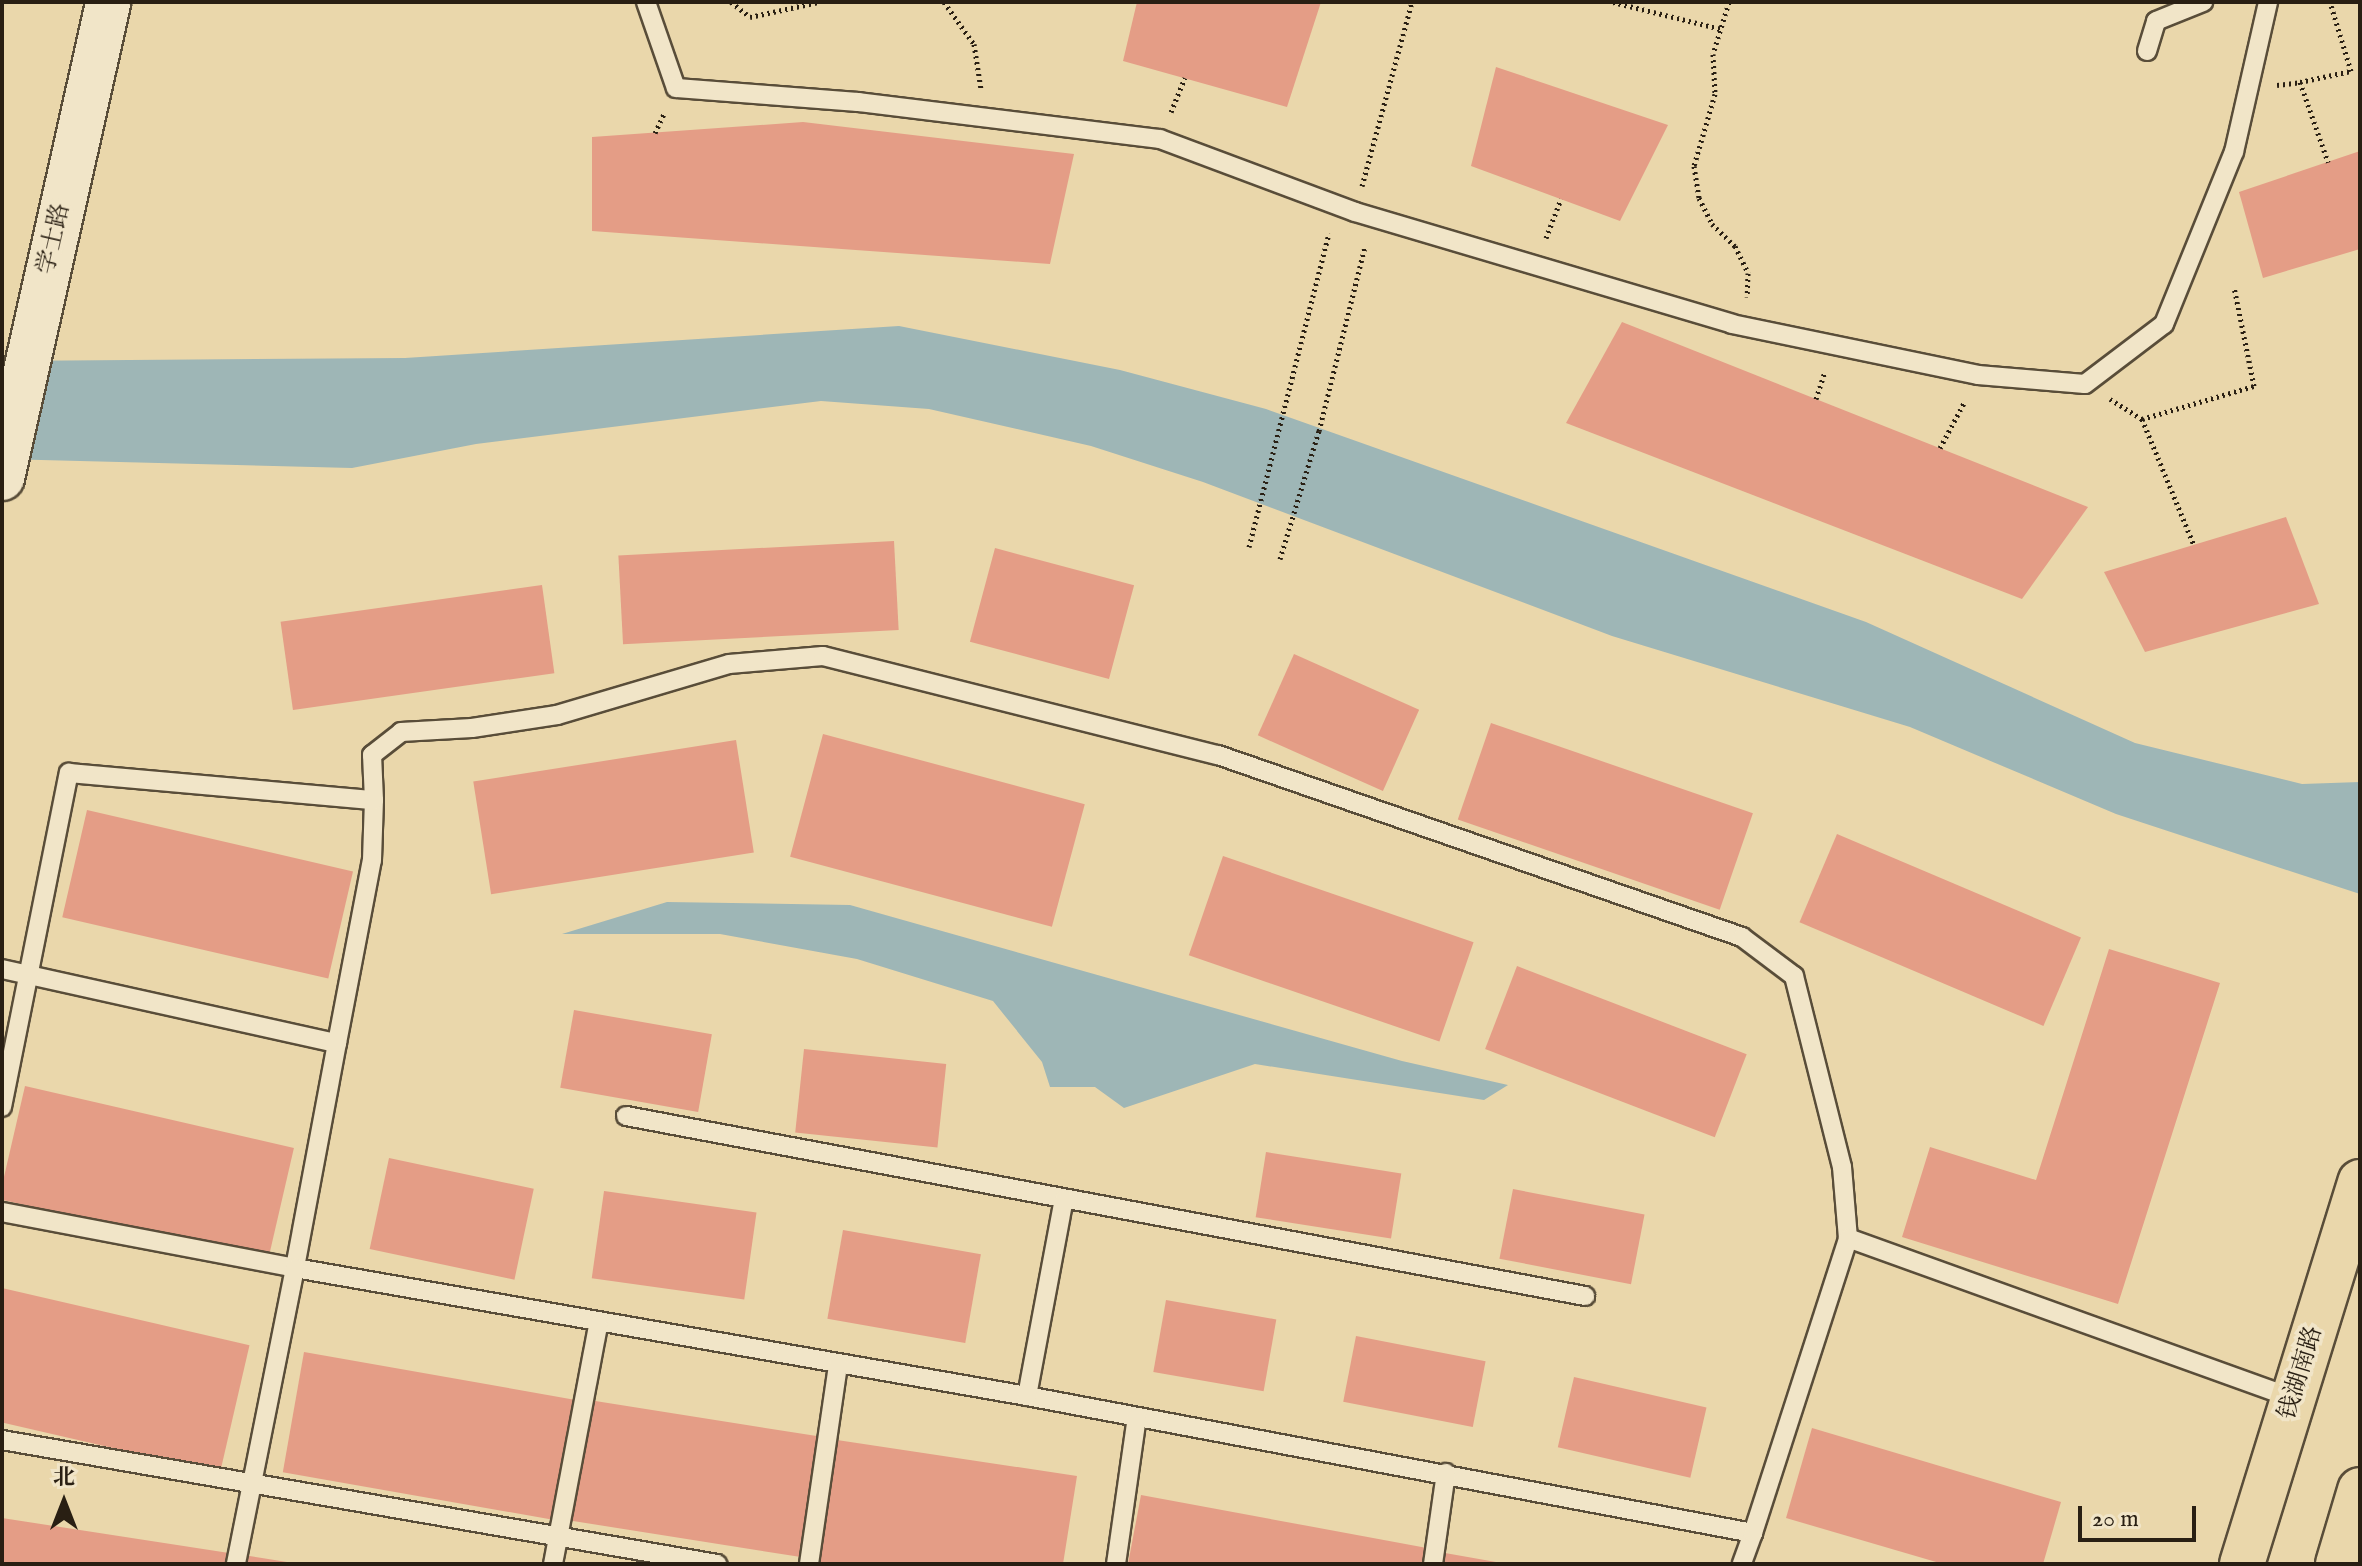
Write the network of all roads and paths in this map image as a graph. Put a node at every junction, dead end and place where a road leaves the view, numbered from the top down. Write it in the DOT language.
graph roads {
  1 [pos="108,2"];
  2 [pos="646,2"];
  3 [pos="731,2"];
  4 [pos="818,2"];
  5 [pos="944,2"];
  6 [pos="1412,2"];
  7 [pos="1613,2"];
  8 [pos="1729,2"];
  9 [pos="2203,2"];
  10 [pos="2268,2"];
  11 [pos="2330,2"];
  12 [pos="1721,29"];
  13 [pos="2147,51"];
  14 [pos="1185,78"];
  15 [pos="2300,82"];
  16 [pos="2248,89"];
  17 [pos="978,116"];
  18 [pos="1160,139"];
  19 [pos="2328,162"];
  20 [pos="1561,199"];
  21 [pos="1336,205"];
  22 [pos="1364,215"];
  23 [pos="1535,265"];
  24 [pos="2234,287"];
  25 [pos="1744,326"];
  26 [pos="1978,375"];
  27 [pos="2085,384"];
  28 [pos="2142,419"];
  29 [pos="1940,448"];
  30 [pos="2,478"];
  31 [pos="2194,545"];
  32 [pos="1249,547"];
  33 [pos="1280,559"];
  34 [pos="374,800"];
  35 [pos="2,969"];
  36 [pos="31,974"];
  37 [pos="337,1043"];
  38 [pos="2,1107"];
  39 [pos="626,1116"];
  40 [pos="2360,1182"];
  41 [pos="1064,1199"];
  42 [pos="2,1212"];
  43 [pos="1848,1238"];
  44 [pos="295,1268"];
  45 [pos="1585,1296"];
  46 [pos="598,1325"];
  47 [pos="838,1365"];
  48 [pos="1027,1396"];
  49 [pos="2293,1398"];
  50 [pos="1137,1417"];
  51 [pos="2,1440"];
  52 [pos="1446,1473"];
  53 [pos="252,1484"];
  54 [pos="2360,1490"];
  55 [pos="1753,1533"];
  56 [pos="558,1537"];
  57 [pos="236,1564"];
  58 [pos="553,1564"];
  59 [pos="717,1564"];
  60 [pos="809,1564"];
  61 [pos="1116,1564"];
  62 [pos="1433,1564"];
  63 [pos="1742,1564"];
  64 [pos="2242,1564"];
  65 [pos="2338,1564"];
  1 -- 30 [label="street, 学士路"];
  2 -- 17 [label="lane"];
  3 -- 4 [label="path"];
  5 -- 17 [label="path"];
  6 -- 22 [label="path"];
  7 -- 12 [label="path"];
  8 -- 12 [label="path"];
  9 -- 13 [label="lane"];
  10 -- 16 [label="lane"];
  11 -- 15 [label="path"];
  12 -- 25 [label="path"];
  14 -- 18 [label="path"];
  15 -- 16 [label="path"];
  15 -- 19 [label="path"];
  16 -- 27 [label="lane"];
  17 -- 18 [label="lane"];
  18 -- 21 [label="lane"];
  20 -- 23 [label="path"];
  21 -- 22 [label="lane"];
  21 -- 32 [label="path"];
  22 -- 23 [label="lane"];
  22 -- 33 [label="path"];
  23 -- 25 [label="lane"];
  24 -- 28 [label="path"];
  25 -- 26 [label="lane"];
  26 -- 27 [label="lane"];
  26 -- 29 [label="path"];
  27 -- 28 [label="path"];
  28 -- 31 [label="path"];
  34 -- 36 [label="lane"];
  34 -- 37 [label="lane"];
  34 -- 43 [label="lane"];
  35 -- 36 [label="lane"];
  36 -- 37 [label="lane"];
  36 -- 38 [label="lane"];
  37 -- 44 [label="lane"];
  39 -- 41 [label="lane"];
  40 -- 49 [label="main road, 钱湖南路"];
  41 -- 45 [label="lane"];
  41 -- 48 [label="lane"];
  42 -- 44 [label="lane"];
  43 -- 49 [label="lane"];
  43 -- 55 [label="lane"];
  44 -- 46 [label="lane"];
  44 -- 53 [label="lane"];
  46 -- 47 [label="lane"];
  46 -- 56 [label="lane"];
  47 -- 48 [label="lane"];
  47 -- 60 [label="lane"];
  48 -- 50 [label="lane"];
  49 -- 64 [label="main road, 钱湖南路"];
  50 -- 52 [label="lane"];
  50 -- 61 [label="lane"];
  51 -- 53 [label="lane"];
  52 -- 55 [label="lane"];
  52 -- 62 [label="lane"];
  53 -- 56 [label="lane"];
  53 -- 57 [label="lane"];
  54 -- 65 [label="main road"];
  55 -- 63 [label="lane"];
  56 -- 58 [label="lane"];
  56 -- 59 [label="lane"];
}
